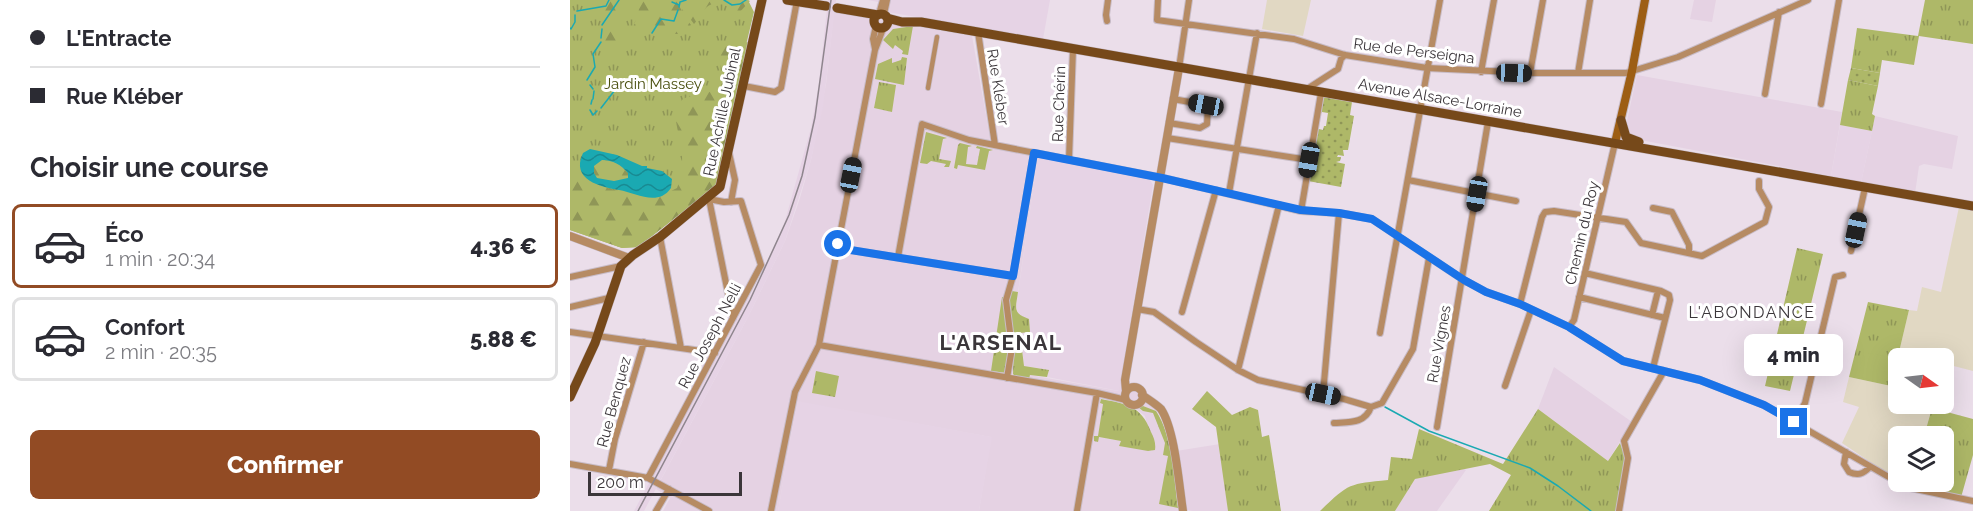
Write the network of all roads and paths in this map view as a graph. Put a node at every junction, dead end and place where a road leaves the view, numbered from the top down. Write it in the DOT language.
graph roads {
  1 [pos="762,0"];
  2 [pos="787,0"];
  3 [pos="885,0"];
  4 [pos="1108,0"];
  5 [pos="1158,0"];
  6 [pos="1189,0"];
  7 [pos="1440,0"];
  8 [pos="1494,0"];
  9 [pos="1543,0"];
  10 [pos="1590,0"];
  11 [pos="1645,0"];
  12 [pos="1808,0"];
  13 [pos="1839,0"];
  14 [pos="796,6"];
  15 [pos="826,6"];
  16 [pos="837,8"];
  17 [pos="1779,12"];
  18 [pos="882,21"];
  19 [pos="1107,21"];
  20 [pos="1185,24"];
  21 [pos="978,32"];
  22 [pos="1257,33"];
  23 [pos="936,37"];
  24 [pos="1073,49"];
  25 [pos="1345,55"];
  26 [pos="1179,68"];
  27 [pos="1427,68"];
  28 [pos="1632,71"];
  29 [pos="1481,72"];
  30 [pos="1530,73"];
  31 [pos="1578,73"];
  32 [pos="1249,80"];
  33 [pos="744,86"];
  34 [pos="927,88"];
  35 [pos="1305,91"];
  36 [pos="1321,93"];
  37 [pos="1765,94"];
  38 [pos="1173,99"];
  39 [pos="1821,104"];
  40 [pos="1420,109"];
  41 [pos="1621,120"];
  42 [pos="1488,122"];
  43 [pos="1169,123"];
  44 [pos="1167,138"];
  45 [pos="1615,143"];
  46 [pos="995,145"];
  47 [pos="1237,149"];
  48 [pos="729,153"];
  49 [pos="1034,153"];
  50 [pos="1696,158"];
  51 [pos="1069,159"];
  52 [pos="1309,160"];
  53 [pos="1160,178"];
  54 [pos="1408,180"];
  55 [pos="1759,181"];
  56 [pos="1865,188"];
  57 [pos="1216,190"];
  58 [pos="1229,193"];
  59 [pos="1477,194"];
  60 [pos="709,199"];
  61 [pos="1516,201"];
  62 [pos="731,202"];
  63 [pos="1279,205"];
  64 [pos="1973,206"];
  65 [pos="1653,208"];
  66 [pos="1301,210"];
  67 [pos="1339,213"];
  68 [pos="1598,218"];
  69 [pos="570,236"];
  70 [pos="660,237"];
  71 [pos="1398,237"];
  72 [pos="838,248"];
  73 [pos="1851,251"];
  74 [pos="1689,254"];
  75 [pos="898,257"];
  76 [pos="629,258"];
  77 [pos="1429,258"];
  78 [pos="621,266"];
  79 [pos="1585,273"];
  80 [pos="1843,274"];
  81 [pos="1013,276"];
  82 [pos="570,277"];
  83 [pos="1462,279"];
  84 [pos="1658,291"];
  85 [pos="1579,297"];
  86 [pos="609,298"];
  87 [pos="1520,304"];
  88 [pos="570,307"];
  89 [pos="1137,309"];
  90 [pos="1531,310"];
  91 [pos="1182,312"];
  92 [pos="1652,315"];
  93 [pos="733,318"];
  94 [pos="1665,318"];
  95 [pos="1569,327"];
  96 [pos="570,332"];
  97 [pos="1380,333"];
  98 [pos="597,336"];
  99 [pos="644,342"];
  100 [pos="819,345"];
  101 [pos="681,348"];
  102 [pos="715,353"];
  103 [pos="1653,368"];
  104 [pos="1238,370"];
  105 [pos="1664,371"];
  106 [pos="1007,378"];
  107 [pos="1505,386"];
  108 [pos="1097,393"];
  109 [pos="1128,393"];
  110 [pos="1142,394"];
  111 [pos="1323,394"];
  112 [pos="570,397"];
  113 [pos="1152,403"];
  114 [pos="1137,404"];
  115 [pos="1371,407"];
  116 [pos="1794,422"];
  117 [pos="1334,423"];
  118 [pos="1437,427"];
  119 [pos="1846,452"];
  120 [pos="570,464"];
  121 [pos="1869,466"];
  122 [pos="609,470"];
  123 [pos="648,478"];
  124 [pos="669,489"];
  125 [pos="1973,501"];
  126 [pos="656,511"];
  127 [pos="709,511"];
  128 [pos="771,511"];
  129 [pos="1077,511"];
  130 [pos="1183,511"];
  131 [pos="1619,511"];
  1 -- 33 [label="main road, Rue Achille Jubinal"];
  2 -- 15 [label="main road"];
  3 -- 18 [label="street"];
  4 -- 19 [label="street"];
  5 -- 20 [label="street, Rue de Perseigna"];
  6 -- 20 [label="street"];
  7 -- 27 [label="street"];
  8 -- 29 [label="street"];
  9 -- 30 [label="street"];
  10 -- 31 [label="street"];
  11 -- 28 [label="main road"];
  12 -- 17 [label="street, Rue de Perseigna"];
  13 -- 39 [label="street"];
  14 -- 33 [label="street"];
  16 -- 18 [label="main road, Avenue Alsace-Lorraine"];
  17 -- 28 [label="street, Rue de Perseigna"];
  17 -- 37 [label="street"];
  18 -- 21 [label="main road, Avenue Alsace-Lorraine"];
  18 -- 72 [label="street"];
  20 -- 22 [label="street, Rue de Perseigna"];
  20 -- 26 [label="street"];
  21 -- 24 [label="main road, Avenue Alsace-Lorraine"];
  21 -- 46 [label="street, Rue Kléber"];
  22 -- 25 [label="street, Rue de Perseigna"];
  22 -- 32 [label="street"];
  23 -- 34 [label="street"];
  24 -- 26 [label="main road, Avenue Alsace-Lorraine"];
  24 -- 51 [label="street, Rue Chérin"];
  25 -- 27 [label="street, Rue de Perseigna"];
  25 -- 35 [label="street"];
  26 -- 32 [label="main road, Avenue Alsace-Lorraine"];
  26 -- 38 [label="street"];
  27 -- 29 [label="street, Rue de Perseigna"];
  27 -- 40 [label="street"];
  28 -- 31 [label="street, Rue de Perseigna"];
  28 -- 41 [label="main road"];
  29 -- 30 [label="street, Rue de Perseigna"];
  30 -- 31 [label="street, Rue de Perseigna"];
  32 -- 35 [label="main road, Avenue Alsace-Lorraine"];
  32 -- 47 [label="street"];
  33 -- 48 [label="main road, Rue Achille Jubinal"];
  35 -- 36 [label="main road, Avenue Alsace-Lorraine"];
  36 -- 40 [label="main road, Avenue Alsace-Lorraine"];
  36 -- 52 [label="street"];
  38 -- 43 [label="street"];
  38 -- 43 [label="street"];
  40 -- 42 [label="main road, Avenue Alsace-Lorraine"];
  40 -- 54 [label="street"];
  41 -- 45 [label="main road"];
  41 -- 50 [label="main road"];
  42 -- 45 [label="main road, Avenue Alsace-Lorraine"];
  42 -- 59 [label="street, Rue Vignes"];
  43 -- 44 [label="street"];
  44 -- 47 [label="street"];
  44 -- 53 [label="street"];
  45 -- 50 [label="main road, Avenue Alsace-Lorraine"];
  45 -- 68 [label="street, Chemin du Roy"];
  46 -- 49 [label="street"];
  46 -- 75 [label="street"];
  47 -- 52 [label="street"];
  47 -- 58 [label="street"];
  48 -- 60 [label="main road, Rue Achille Jubinal"];
  48 -- 62 [label="street"];
  49 -- 51 [label="street"];
  49 -- 81 [label="street"];
  50 -- 56 [label="main road, Avenue Alsace-Lorraine"];
  51 -- 53 [label="street"];
  52 -- 66 [label="street"];
  53 -- 57 [label="street"];
  53 -- 89 [label="street"];
  54 -- 59 [label="street"];
  54 -- 71 [label="street"];
  55 -- 74 [label="street"];
  56 -- 64 [label="main road, Avenue Alsace-Lorraine"];
  56 -- 73 [label="street"];
  57 -- 58 [label="street"];
  57 -- 91 [label="street"];
  58 -- 63 [label="street"];
  59 -- 61 [label="street"];
  59 -- 83 [label="street, Rue Vignes"];
  60 -- 62 [label="street"];
  60 -- 70 [label="main road, Rue Achille Jubinal"];
  60 -- 93 [label="street"];
  62 -- 93 [label="street, Rue Joseph Nelli"];
  63 -- 66 [label="street"];
  63 -- 104 [label="street"];
  65 -- 74 [label="street"];
  66 -- 67 [label="street"];
  67 -- 71 [label="street"];
  67 -- 111 [label="street"];
  68 -- 74 [label="street"];
  68 -- 79 [label="street, Chemin du Roy"];
  68 -- 87 [label="street"];
  69 -- 76 [label="street"];
  70 -- 76 [label="main road, Rue Achille Jubinal"];
  70 -- 101 [label="street"];
  71 -- 77 [label="street"];
  71 -- 97 [label="street"];
  72 -- 75 [label="street"];
  72 -- 100 [label="street"];
  75 -- 81 [label="street"];
  76 -- 78 [label="main road, Rue Achille Jubinal"];
  77 -- 83 [label="street"];
  77 -- 115 [label="street"];
  78 -- 82 [label="street"];
  78 -- 86 [label="main road"];
  79 -- 84 [label="street"];
  79 -- 85 [label="street, Chemin du Roy"];
  80 -- 116 [label="street"];
  81 -- 106 [label="street"];
  83 -- 87 [label="street"];
  83 -- 118 [label="street, Rue Vignes"];
  84 -- 92 [label="street"];
  84 -- 94 [label="street"];
  85 -- 92 [label="street"];
  85 -- 95 [label="street, Chemin du Roy"];
  86 -- 88 [label="street"];
  86 -- 98 [label="main road"];
  87 -- 90 [label="street"];
  89 -- 104 [label="street"];
  89 -- 109 [label="street"];
  90 -- 95 [label="street"];
  90 -- 107 [label="street"];
  92 -- 94 [label="street"];
  93 -- 102 [label="street, Rue Joseph Nelli"];
  94 -- 103 [label="street"];
  95 -- 103 [label="street"];
  96 -- 98 [label="street"];
  98 -- 99 [label="street"];
  98 -- 112 [label="main road"];
  99 -- 101 [label="street"];
  99 -- 122 [label="street, Rue Benquez"];
  100 -- 106 [label="street"];
  100 -- 128 [label="street"];
  101 -- 102 [label="street"];
  102 -- 123 [label="street, Rue Joseph Nelli"];
  103 -- 105 [label="street"];
  104 -- 111 [label="street"];
  105 -- 116 [label="street"];
  105 -- 131 [label="street"];
  106 -- 108 [label="street"];
  108 -- 109 [label="street"];
  108 -- 129 [label="street"];
  109 -- 110 [label="street"];
  109 -- 114 [label="street"];
  110 -- 113 [label="street"];
  110 -- 114 [label="street"];
  111 -- 115 [label="street"];
  113 -- 114 [label="street"];
  113 -- 130 [label="street"];
  115 -- 117 [label="street"];
  116 -- 119 [label="street"];
  119 -- 121 [label="street"];
  119 -- 121 [label="street"];
  120 -- 122 [label="street"];
  121 -- 125 [label="street"];
  122 -- 123 [label="street"];
  123 -- 124 [label="street"];
  124 -- 126 [label="street"];
  124 -- 127 [label="street"];
}
